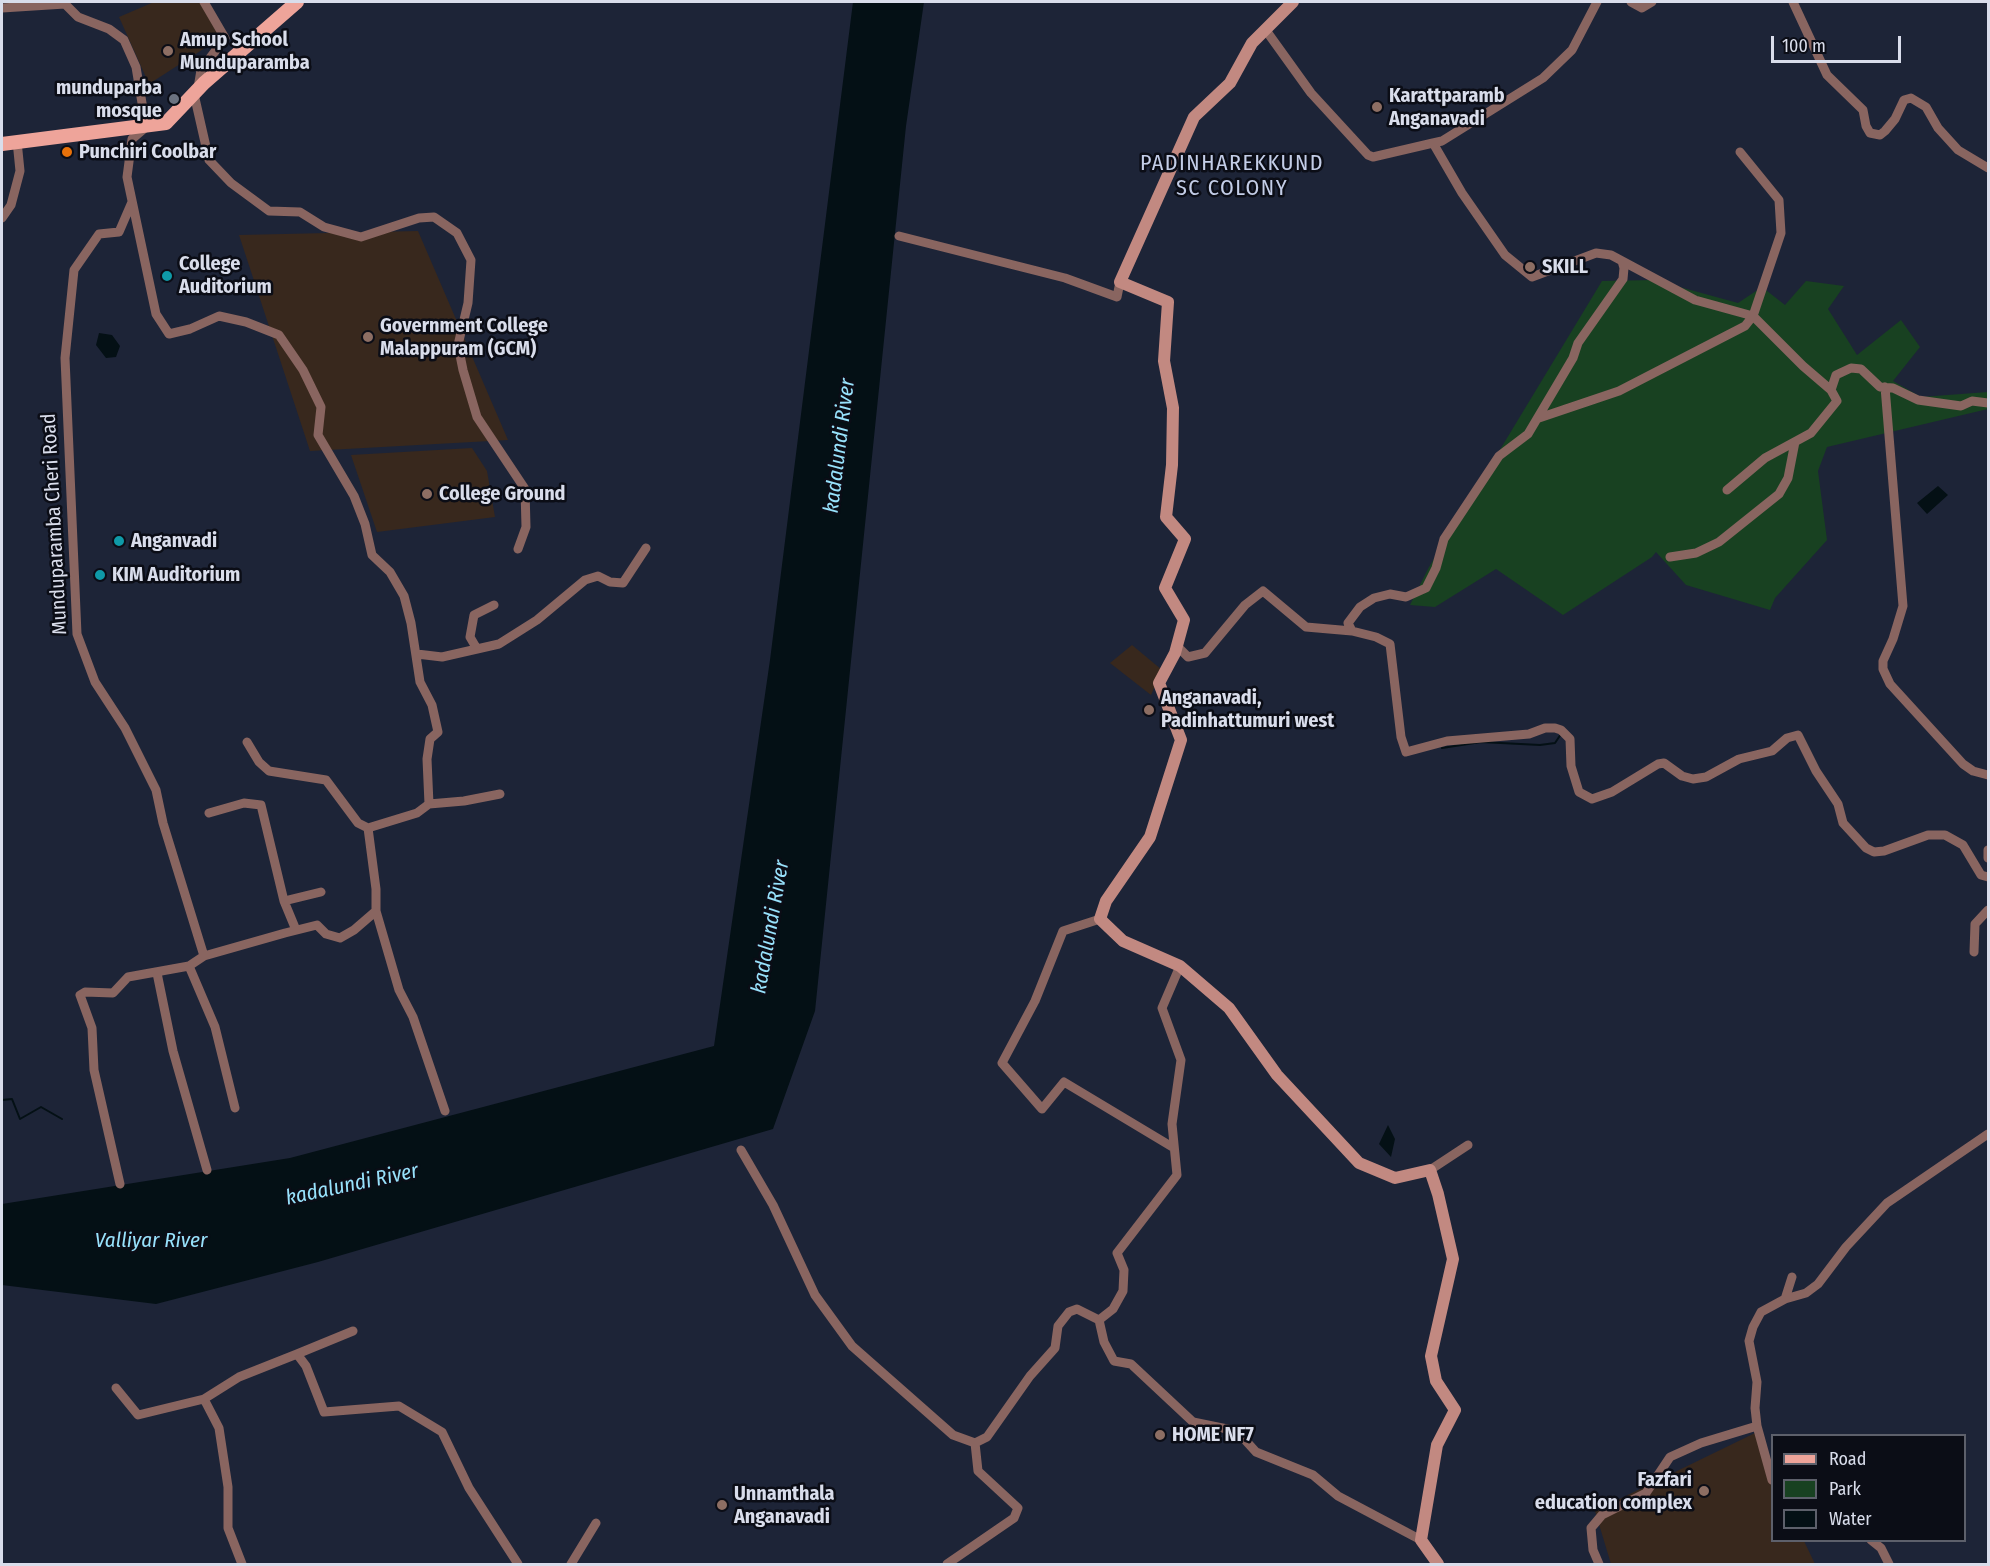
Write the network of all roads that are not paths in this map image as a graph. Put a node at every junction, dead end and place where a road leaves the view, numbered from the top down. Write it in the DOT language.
graph roads {
  1 [pos="204,2"];
  2 [pos="297,2"];
  3 [pos="1597,2"];
  4 [pos="1631,2"];
  5 [pos="1652,2"];
  6 [pos="1793,2"];
  7 [pos="1287,4"];
  8 [pos="2,8"];
  9 [pos="1265,29"];
  10 [pos="196,92"];
  11 [pos="146,127"];
  12 [pos="17,141"];
  13 [pos="1433,143"];
  14 [pos="2,144"];
  15 [pos="1740,152"];
  16 [pos="1989,168"];
  17 [pos="132,202"];
  18 [pos="2,218"];
  19 [pos="899,236"];
  20 [pos="1622,261"];
  21 [pos="1120,282"];
  22 [pos="1754,316"];
  23 [pos="1885,387"];
  24 [pos="1831,390"];
  25 [pos="1989,403"];
  26 [pos="1540,416"];
  27 [pos="1795,442"];
  28 [pos="1727,490"];
  29 [pos="646,548"];
  30 [pos="518,549"];
  31 [pos="1670,558"];
  32 [pos="494,605"];
  33 [pos="1353,631"];
  34 [pos="1177,646"];
  35 [pos="477,649"];
  36 [pos="417,654"];
  37 [pos="247,742"];
  38 [pos="1989,775"];
  39 [pos="500,794"];
  40 [pos="429,804"];
  41 [pos="209,813"];
  42 [pos="368,828"];
  43 [pos="1989,850"];
  44 [pos="1989,858"];
  45 [pos="1989,877"];
  46 [pos="321,892"];
  47 [pos="284,902"];
  48 [pos="376,910"];
  49 [pos="1989,910"];
  50 [pos="1100,919"];
  51 [pos="296,930"];
  52 [pos="1974,952"];
  53 [pos="204,956"];
  54 [pos="189,966"];
  55 [pos="1180,966"];
  56 [pos="157,973"];
  57 [pos="235,1108"];
  58 [pos="445,1111"];
  59 [pos="1989,1134"];
  60 [pos="1468,1145"];
  61 [pos="1174,1148"];
  62 [pos="741,1150"];
  63 [pos="207,1170"];
  64 [pos="1430,1170"];
  65 [pos="120,1184"];
  66 [pos="1792,1277"];
  67 [pos="1785,1299"];
  68 [pos="1099,1320"];
  69 [pos="353,1331"];
  70 [pos="297,1354"];
  71 [pos="116,1388"];
  72 [pos="204,1399"];
  73 [pos="1757,1426"];
  74 [pos="975,1443"];
  75 [pos="1771,1473"];
  76 [pos="596,1523"];
  77 [pos="1421,1540"];
  78 [pos="1874,1542"];
  79 [pos="242,1564"];
  80 [pos="518,1564"];
  81 [pos="571,1564"];
  82 [pos="947,1564"];
  83 [pos="1438,1564"];
  84 [pos="1599,1564"];
  85 [pos="1889,1564"];
  1 -- 10 [label="street"];
  2 -- 10 [label="main road"];
  3 -- 13 [label="street"];
  4 -- 5 [label="street"];
  6 -- 16 [label="street"];
  7 -- 9 [label="main road"];
  8 -- 11 [label="street"];
  9 -- 13 [label="street"];
  9 -- 21 [label="main road"];
  10 -- 11 [label="main road"];
  10 -- 30 [label="street"];
  11 -- 12 [label="main road"];
  11 -- 17 [label="street"];
  12 -- 14 [label="main road"];
  12 -- 18 [label="street"];
  13 -- 20 [label="street"];
  15 -- 22 [label="street"];
  17 -- 36 [label="street"];
  17 -- 53 [label="street, Munduparamba Cheri Road"];
  19 -- 21 [label="street"];
  20 -- 22 [label="street"];
  20 -- 26 [label="street"];
  21 -- 34 [label="main road"];
  22 -- 24 [label="street"];
  22 -- 26 [label="street"];
  23 -- 24 [label="street"];
  23 -- 25 [label="street"];
  23 -- 38 [label="street"];
  24 -- 27 [label="street"];
  26 -- 33 [label="street"];
  27 -- 28 [label="street"];
  27 -- 31 [label="street"];
  29 -- 35 [label="street"];
  32 -- 35 [label="street"];
  33 -- 34 [label="street"];
  33 -- 45 [label="street"];
  34 -- 50 [label="main road"];
  35 -- 36 [label="street"];
  36 -- 40 [label="street"];
  37 -- 42 [label="street"];
  39 -- 40 [label="street"];
  40 -- 42 [label="street"];
  41 -- 47 [label="street"];
  42 -- 48 [label="street"];
  43 -- 44 [label="street"];
  46 -- 47 [label="street"];
  47 -- 51 [label="street"];
  48 -- 51 [label="street"];
  48 -- 58 [label="street"];
  49 -- 52 [label="street"];
  50 -- 55 [label="main road"];
  50 -- 61 [label="street"];
  51 -- 53 [label="street"];
  53 -- 54 [label="street"];
  54 -- 56 [label="street"];
  54 -- 57 [label="street"];
  55 -- 61 [label="street"];
  55 -- 64 [label="main road"];
  56 -- 63 [label="street"];
  56 -- 65 [label="street"];
  59 -- 67 [label="street"];
  60 -- 64 [label="street"];
  61 -- 68 [label="street"];
  62 -- 74 [label="street"];
  64 -- 77 [label="main road"];
  66 -- 67 [label="street"];
  67 -- 73 [label="street"];
  68 -- 74 [label="street"];
  68 -- 77 [label="street"];
  69 -- 70 [label="street"];
  70 -- 72 [label="street"];
  70 -- 80 [label="street"];
  71 -- 72 [label="street"];
  72 -- 79 [label="street"];
  73 -- 75 [label="street"];
  73 -- 84 [label="street"];
  74 -- 82 [label="street"];
  76 -- 81 [label="street"];
  77 -- 83 [label="main road"];
  78 -- 85 [label="street"];
}
